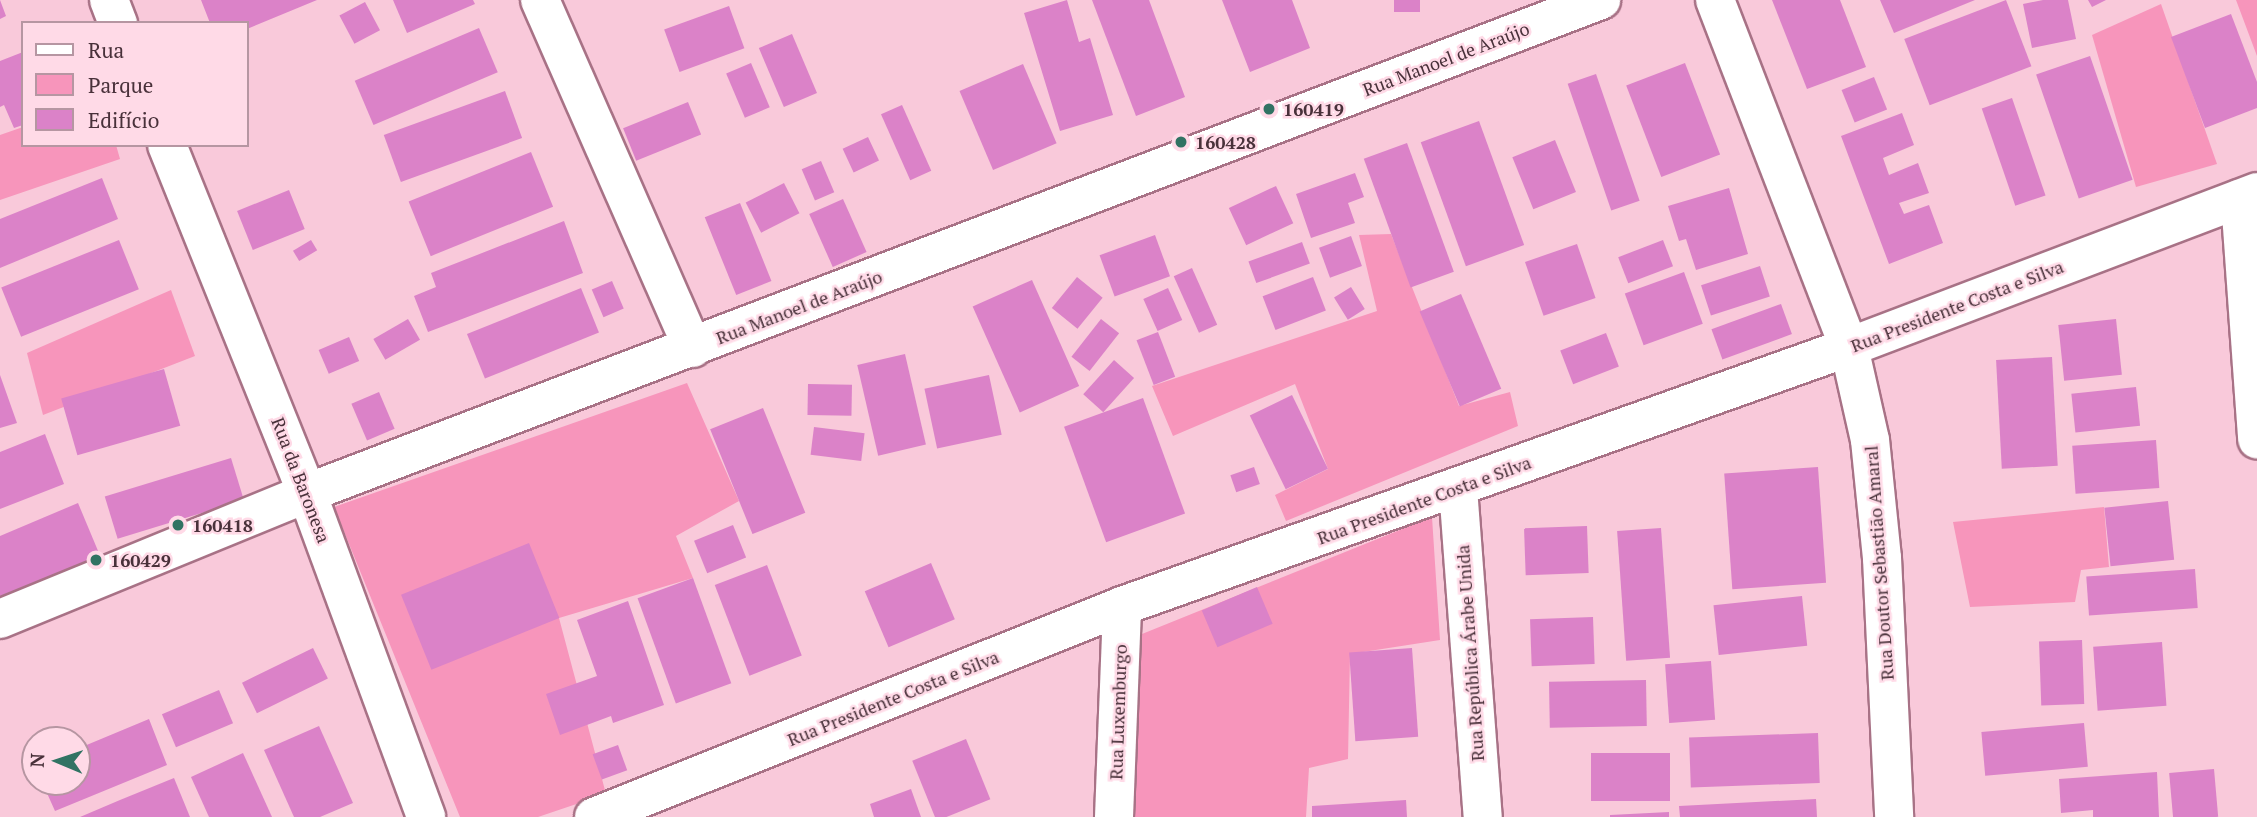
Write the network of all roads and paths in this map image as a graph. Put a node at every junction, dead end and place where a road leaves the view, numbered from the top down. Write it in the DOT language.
graph roads {
  1 [pos="109,0"];
  2 [pos="540,0"];
  3 [pos="1601,0"];
  4 [pos="1715,0"];
  5 [pos="117,21"];
  6 [pos="168,147"];
  7 [pos="2248,195"];
  8 [pos="1849,346"];
  9 [pos="693,348"];
  10 [pos="2257,439"];
  11 [pos="1458,488"];
  12 [pos="307,493"];
  13 [pos="1122,606"];
  14 [pos="0,619"];
  15 [pos="426,817"];
  16 [pos="594,817"];
  17 [pos="1114,817"];
  18 [pos="1483,817"];
  19 [pos="1894,817"];
  1 -- 5 [label="street"];
  2 -- 9 [label="street"];
  3 -- 9 [label="street, Rua Manoel de Araújo"];
  4 -- 8 [label="street, Rua Doutor Sebastião Amaral"];
  6 -- 12 [label="street, Rua da Baronesa"];
  7 -- 8 [label="street, Rua Presidente Costa e Silva"];
  7 -- 10 [label="street"];
  8 -- 11 [label="street, Rua Presidente Costa e Silva"];
  8 -- 19 [label="street, Rua Doutor Sebastião Amaral"];
  9 -- 12 [label="street, Rua Manoel de Araújo"];
  11 -- 13 [label="street, Rua Presidente Costa e Silva"];
  11 -- 18 [label="street, Rua República Árabe Unida"];
  12 -- 14 [label="street, Rua Manoel de Araújo"];
  12 -- 15 [label="street, Rua da Baronesa"];
  13 -- 16 [label="street, Rua Presidente Costa e Silva"];
  13 -- 17 [label="street, Rua Luxemburgo"];
}
